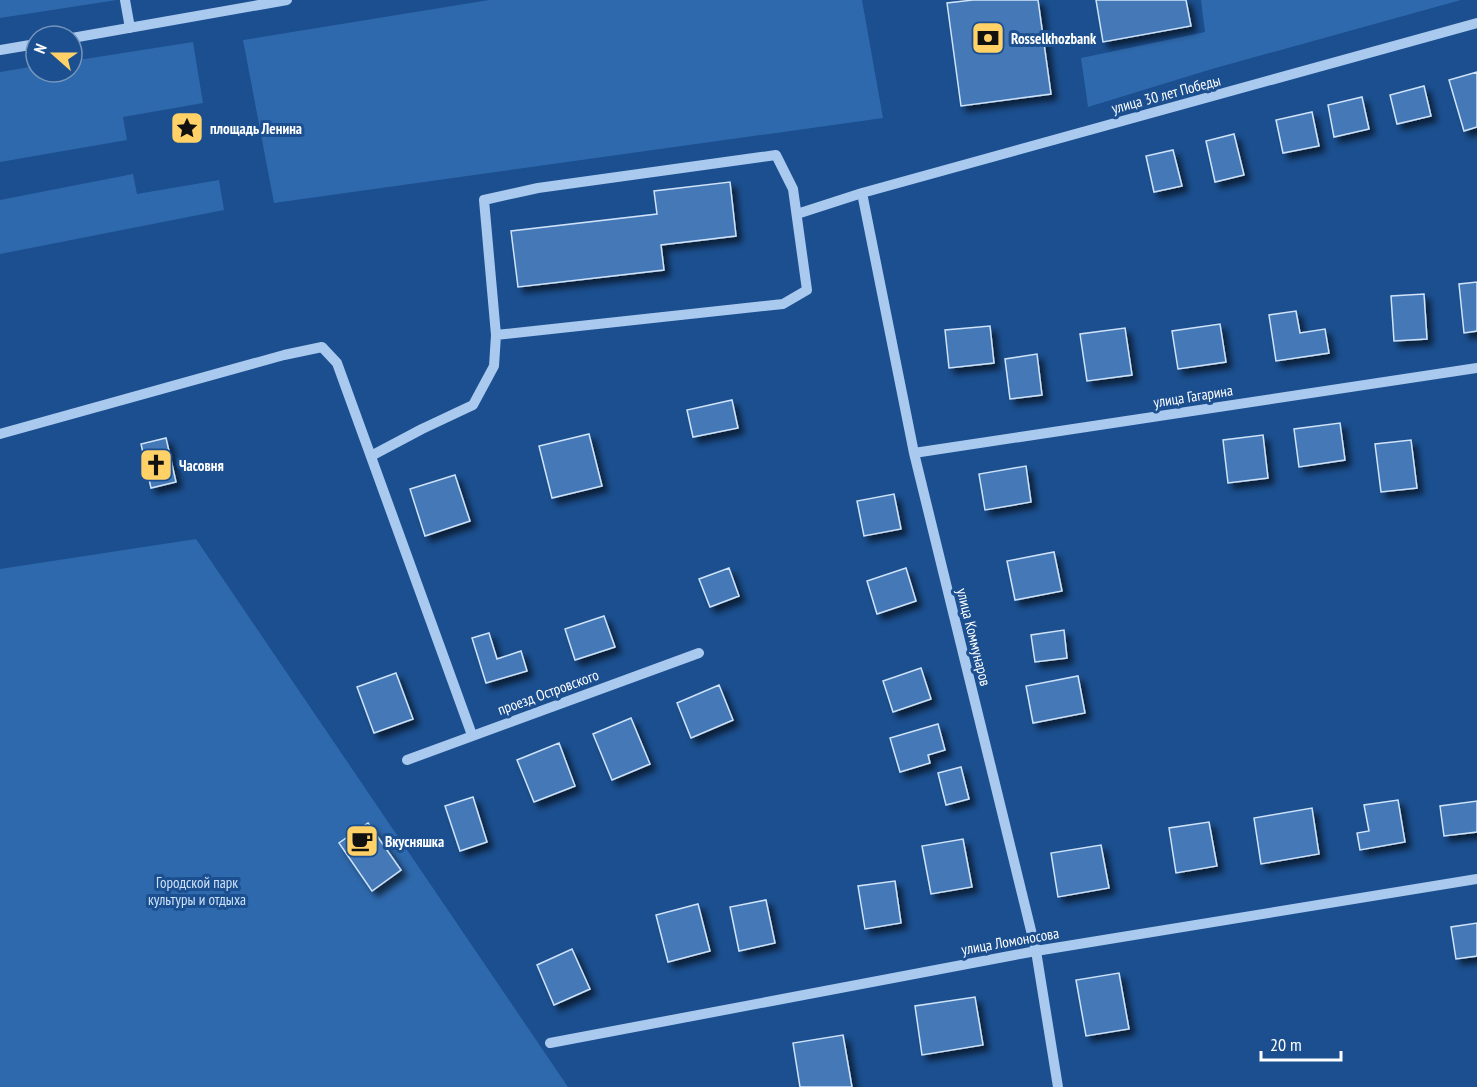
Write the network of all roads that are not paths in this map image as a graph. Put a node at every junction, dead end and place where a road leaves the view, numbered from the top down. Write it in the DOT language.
graph roads {
  1 [pos="125,0"];
  2 [pos="287,0"];
  3 [pos="1477,23"];
  4 [pos="130,28"];
  5 [pos="84,36"];
  6 [pos="24,46"];
  7 [pos="0,50"];
  8 [pos="862,193"];
  9 [pos="797,214"];
  10 [pos="496,335"];
  11 [pos="1477,368"];
  12 [pos="0,434"];
  13 [pos="914,453"];
  14 [pos="371,456"];
  15 [pos="699,653"];
  16 [pos="472,735"];
  17 [pos="407,760"];
  18 [pos="1477,879"];
  19 [pos="1036,951"];
  20 [pos="549,1043"];
  21 [pos="1058,1087"];
  1 -- 4 [label="street"];
  2 -- 4 [label="street"];
  3 -- 8 [label="street, улица 30 лет Победы"];
  4 -- 5 [label="street"];
  6 -- 7 [label="street"];
  8 -- 9 [label="street, улица 30 лет Победы"];
  8 -- 13 [label="street, улица Коммунаров"];
  9 -- 10 [label="street"];
  9 -- 10 [label="street"];
  10 -- 14 [label="street"];
  11 -- 13 [label="street, улица Гагарина"];
  12 -- 14 [label="street"];
  13 -- 19 [label="street, улица Коммунаров"];
  14 -- 16 [label="street"];
  15 -- 16 [label="street, проезд Островского"];
  16 -- 17 [label="street, проезд Островского"];
  18 -- 19 [label="street, улица Ломоносова"];
  19 -- 20 [label="street, улица Ломоносова"];
  19 -- 21 [label="street, улица Коммунаров"];
}
